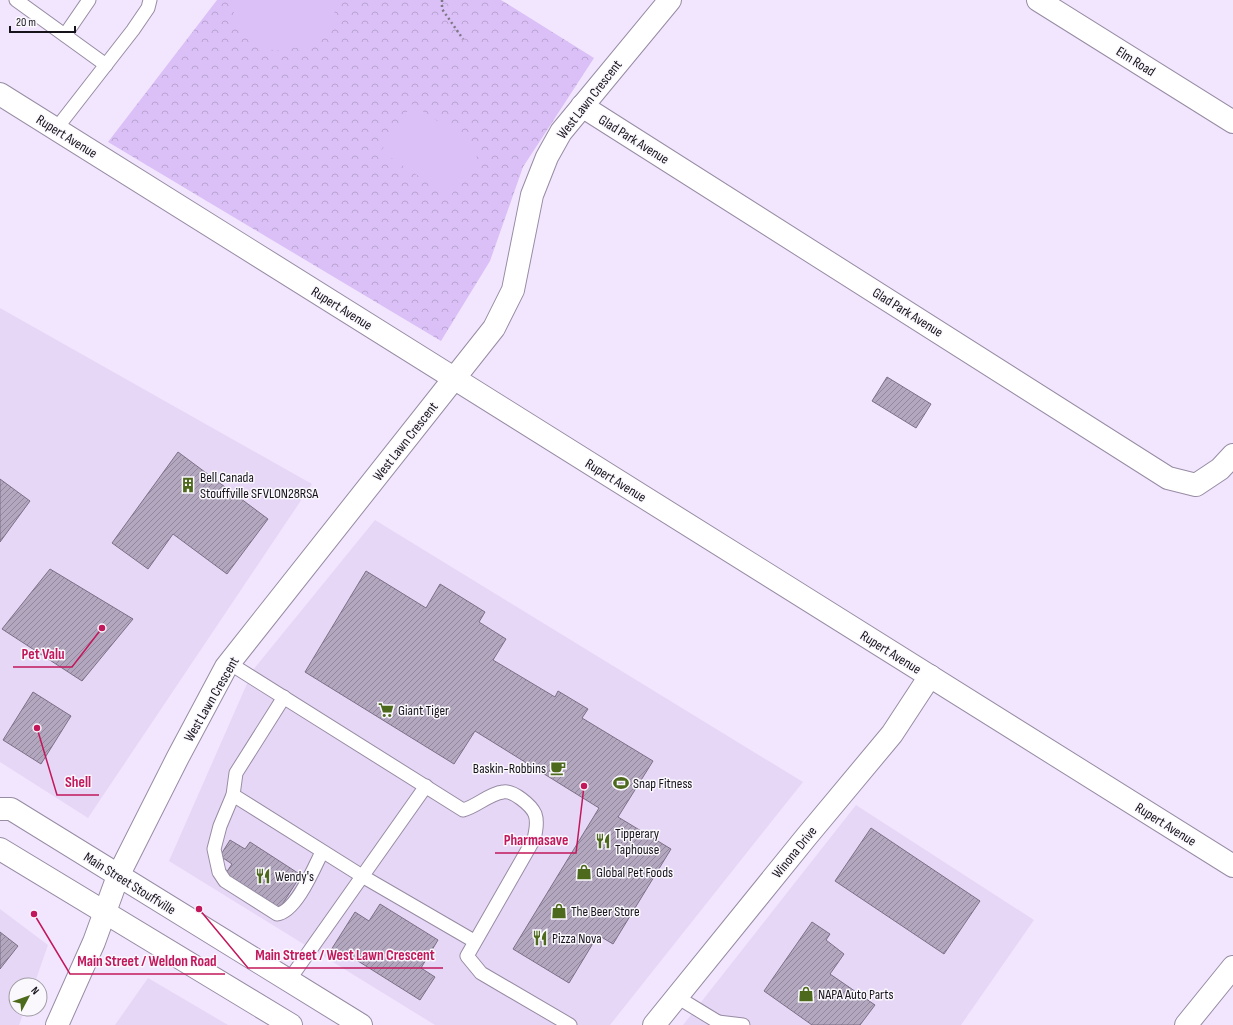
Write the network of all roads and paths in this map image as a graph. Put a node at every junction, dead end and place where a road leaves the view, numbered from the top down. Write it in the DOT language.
graph roads {
  1 [pos="16,0"];
  2 [pos="89,0"];
  3 [pos="150,0"];
  4 [pos="442,0"];
  5 [pos="670,0"];
  6 [pos="1038,0"];
  7 [pos="65,35"];
  8 [pos="463,39"];
  9 [pos="106,64"];
  10 [pos="0,94"];
  11 [pos="582,106"];
  12 [pos="1233,122"];
  13 [pos="56,129"];
  14 [pos="454,378"];
  15 [pos="1233,455"];
  16 [pos="229,662"];
  17 [pos="930,676"];
  18 [pos="284,697"];
  19 [pos="426,786"];
  20 [pos="233,795"];
  21 [pos="0,808"];
  22 [pos="0,849"];
  23 [pos="322,852"];
  24 [pos="1233,866"];
  25 [pos="118,876"];
  26 [pos="362,876"];
  27 [pos="105,913"];
  28 [pos="474,941"];
  29 [pos="1233,967"];
  30 [pos="289,980"];
  31 [pos="677,997"];
  32 [pos="718,1024"];
  33 [pos="57,1025"];
  34 [pos="291,1025"];
  35 [pos="361,1025"];
  36 [pos="570,1025"];
  37 [pos="654,1025"];
  38 [pos="743,1025"];
  39 [pos="1186,1025"];
  1 -- 7 [label="lane"];
  2 -- 7 [label="lane"];
  3 -- 9 [label="lane"];
  4 -- 8 [label="path"];
  5 -- 11 [label="street, West Lawn Crescent"];
  6 -- 12 [label="street, Elm Road"];
  7 -- 9 [label="lane"];
  9 -- 13 [label="lane"];
  10 -- 13 [label="street, Rupert Avenue"];
  11 -- 14 [label="street, West Lawn Crescent"];
  11 -- 15 [label="street, Glad Park Avenue"];
  13 -- 14 [label="street, Rupert Avenue"];
  14 -- 16 [label="street, West Lawn Crescent"];
  14 -- 17 [label="street, Rupert Avenue"];
  16 -- 18 [label="lane"];
  16 -- 25 [label="street, West Lawn Crescent"];
  17 -- 24 [label="street, Rupert Avenue"];
  17 -- 31 [label="street, Winona Drive"];
  18 -- 19 [label="lane"];
  18 -- 20 [label="lane"];
  19 -- 26 [label="lane"];
  19 -- 28 [label="lane"];
  20 -- 23 [label="lane"];
  20 -- 23 [label="lane"];
  21 -- 25 [label="street, Main Street Stouffville"];
  22 -- 27 [label="street"];
  23 -- 26 [label="lane"];
  25 -- 27 [label="street, West Lawn Crescent"];
  25 -- 30 [label="street, Main Street Stouffville"];
  26 -- 28 [label="lane"];
  26 -- 30 [label="lane"];
  27 -- 33 [label="street, West Lawn Crescent"];
  27 -- 34 [label="street"];
  28 -- 36 [label="lane"];
  29 -- 39 [label="street"];
  30 -- 35 [label="street, Main Street Stouffville"];
  31 -- 32 [label="lane"];
  31 -- 37 [label="street, Winona Drive"];
  32 -- 38 [label="lane"];
}
